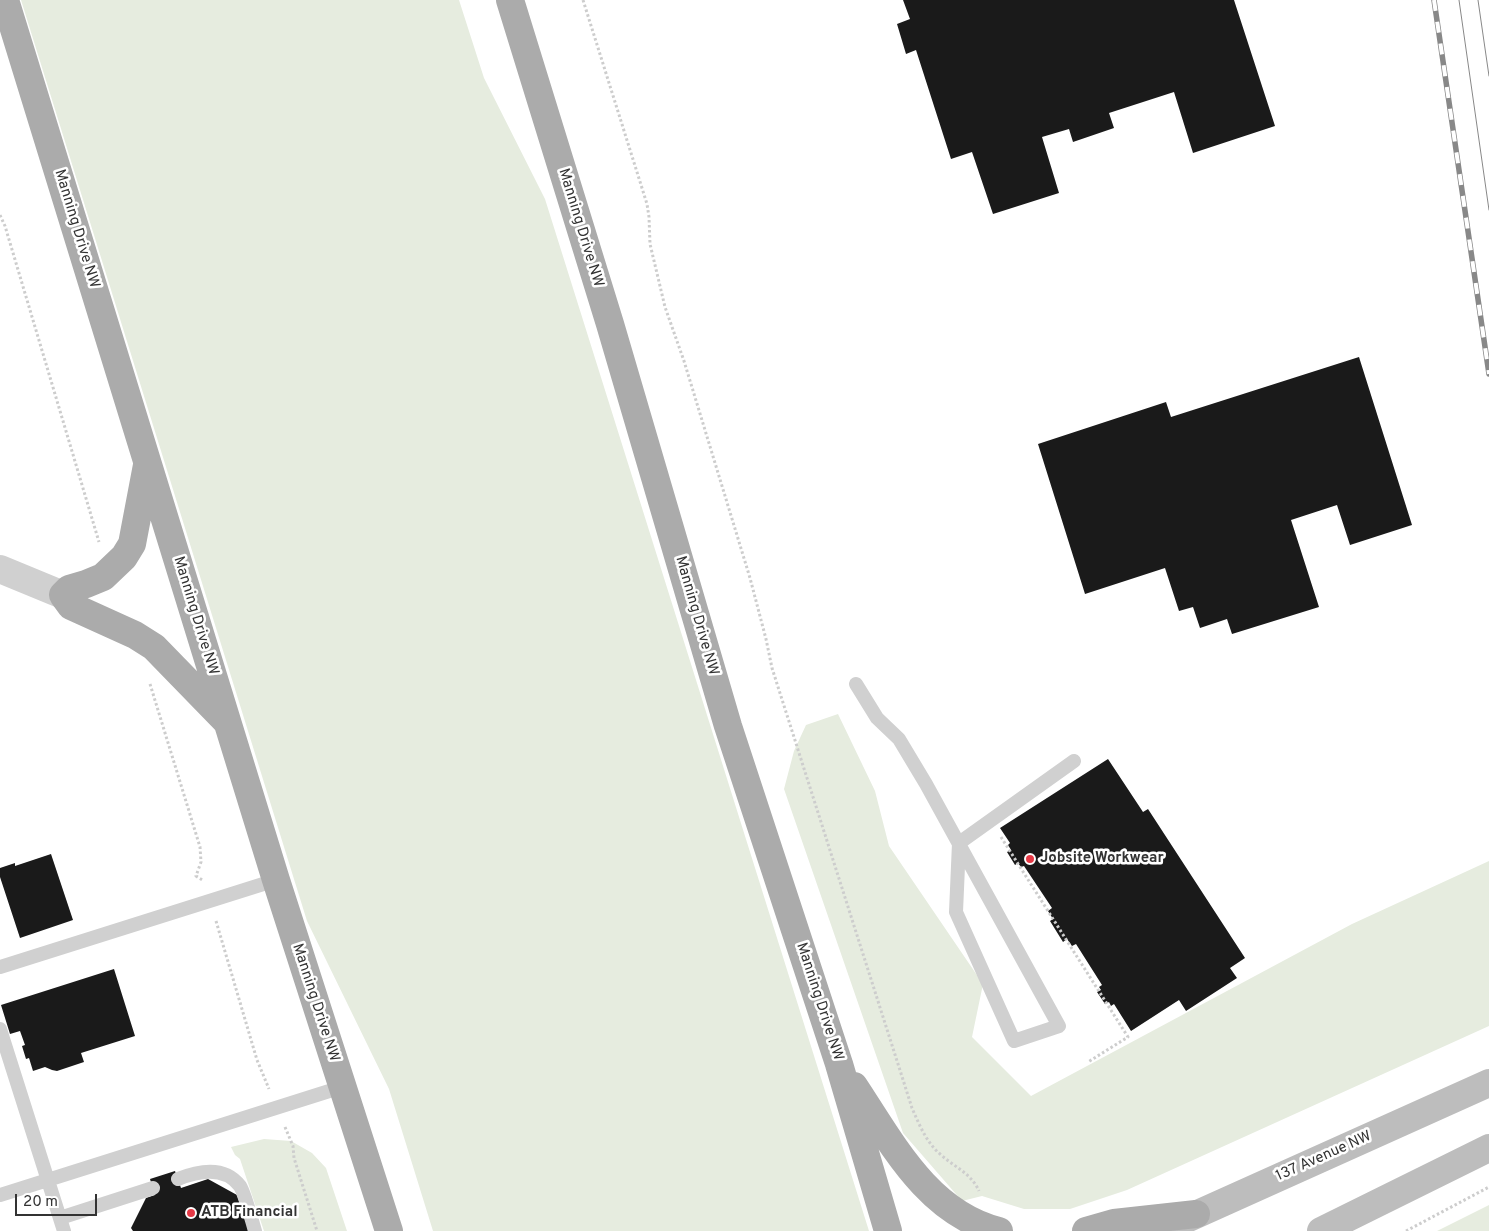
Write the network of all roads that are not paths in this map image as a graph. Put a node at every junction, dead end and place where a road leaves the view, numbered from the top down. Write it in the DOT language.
graph roads {
  1 [pos="5,0"];
  2 [pos="510,0"];
  3 [pos="148,462"];
  4 [pos="0,569"];
  5 [pos="63,595"];
  6 [pos="856,684"];
  7 [pos="228,722"];
  8 [pos="1074,761"];
  9 [pos="959,843"];
  10 [pos="276,880"];
  11 [pos="0,967"];
  12 [pos="0,1029"];
  13 [pos="839,1064"];
  14 [pos="342,1087"];
  15 [pos="1482,1087"];
  16 [pos="1485,1150"];
  17 [pos="47,1179"];
  18 [pos="178,1180"];
  19 [pos="153,1188"];
  20 [pos="0,1194"];
  21 [pos="1196,1214"];
  22 [pos="62,1225"];
  23 [pos="255,1231"];
  24 [pos="389,1231"];
  25 [pos="888,1231"];
  26 [pos="999,1231"];
  27 [pos="1086,1231"];
  28 [pos="1159,1231"];
  29 [pos="1322,1231"];
  1 -- 3 [label="main road, Manning Drive NW"];
  2 -- 13 [label="main road, Manning Drive NW"];
  3 -- 5 [label="main road"];
  3 -- 7 [label="main road, Manning Drive NW"];
  4 -- 5 [label="street"];
  5 -- 7 [label="main road"];
  6 -- 9 [label="lane"];
  7 -- 10 [label="main road, Manning Drive NW"];
  8 -- 9 [label="lane"];
  9 -- 9 [label="lane"];
  10 -- 11 [label="lane"];
  10 -- 14 [label="main road, Manning Drive NW"];
  12 -- 17 [label="lane"];
  13 -- 25 [label="main road, Manning Drive NW"];
  13 -- 26 [label="main road"];
  14 -- 17 [label="lane"];
  14 -- 24 [label="main road, Manning Drive NW"];
  15 -- 21 [label="main road, 137 Avenue NW"];
  16 -- 29 [label="main road"];
  17 -- 20 [label="lane"];
  17 -- 22 [label="lane"];
  18 -- 23 [label="lane"];
  19 -- 22 [label="lane"];
  21 -- 27 [label="main road"];
  21 -- 28 [label="main road, 137 Avenue NW"];
}
